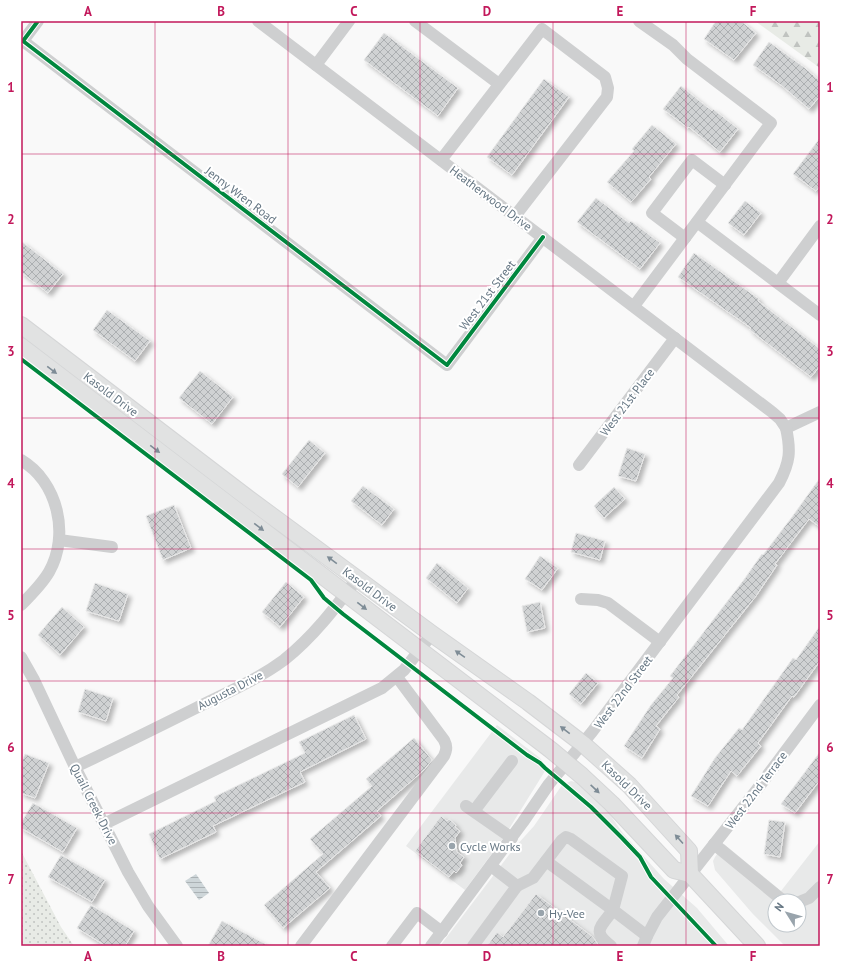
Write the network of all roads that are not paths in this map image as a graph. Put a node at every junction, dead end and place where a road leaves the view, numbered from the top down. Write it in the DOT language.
graph roads {
  1 [pos="38,21"];
  2 [pos="258,21"];
  3 [pos="349,21"];
  4 [pos="415,21"];
  5 [pos="640,21"];
  6 [pos="316,65"];
  7 [pos="499,84"];
  8 [pos="441,160"];
  9 [pos="725,185"];
  10 [pos="515,216"];
  11 [pos="697,222"];
  12 [pos="820,226"];
  13 [pos="543,237"];
  14 [pos="685,238"];
  15 [pos="778,283"];
  16 [pos="634,306"];
  17 [pos="820,315"];
  18 [pos="21,325"];
  19 [pos="675,338"];
  20 [pos="21,346"];
  21 [pos="447,365"];
  22 [pos="820,412"];
  23 [pos="786,428"];
  24 [pos="21,460"];
  25 [pos="579,465"];
  26 [pos="59,540"];
  27 [pos="112,547"];
  28 [pos="357,579"];
  29 [pos="346,594"];
  30 [pos="581,599"];
  31 [pos="21,604"];
  32 [pos="432,634"];
  33 [pos="660,642"];
  34 [pos="419,650"];
  35 [pos="21,657"];
  36 [pos="397,678"];
  37 [pos="820,705"];
  38 [pos="583,744"];
  39 [pos="512,760"];
  40 [pos="566,763"];
  41 [pos="76,767"];
  42 [pos="104,824"];
  43 [pos="512,838"];
  44 [pos="714,844"];
  45 [pos="546,861"];
  46 [pos="491,866"];
  47 [pos="690,874"];
  48 [pos="517,886"];
  49 [pos="820,887"];
  50 [pos="774,893"];
  51 [pos="807,899"];
  52 [pos="613,910"];
  53 [pos="442,932"];
  54 [pos="645,941"];
  55 [pos="177,946"];
  56 [pos="301,946"];
  57 [pos="392,946"];
  58 [pos="431,946"];
  59 [pos="472,946"];
  60 [pos="612,946"];
  61 [pos="757,946"];
  1 -- 21 [label="street, Jenny Wren Road"];
  2 -- 6 [label="street, Heatherwood Drive"];
  3 -- 6 [label="street"];
  4 -- 7 [label="street"];
  5 -- 9 [label="street"];
  6 -- 8 [label="street, Heatherwood Drive"];
  7 -- 8 [label="street"];
  7 -- 10 [label="street"];
  8 -- 10 [label="street, Heatherwood Drive"];
  9 -- 11 [label="street"];
  9 -- 14 [label="street"];
  10 -- 13 [label="street, Heatherwood Drive"];
  11 -- 14 [label="street"];
  11 -- 15 [label="street"];
  12 -- 15 [label="street"];
  13 -- 16 [label="street, Heatherwood Drive"];
  13 -- 21 [label="street, West 21st Street"];
  14 -- 16 [label="street"];
  15 -- 17 [label="street"];
  16 -- 19 [label="street, Heatherwood Drive"];
  28 -- 18 [label="main road, Kasold Drive, one-way"];
  19 -- 23 [label="street, Heatherwood Drive"];
  19 -- 25 [label="street, West 21st Place"];
  20 -- 29 [label="main road, Kasold Drive, one-way"];
  22 -- 23 [label="street"];
  23 -- 33 [label="street, West 22nd Street"];
  24 -- 26 [label="street"];
  26 -- 27 [label="street"];
  26 -- 31 [label="street"];
  28 -- 29 [label="street, Augusta Drive"];
  28 -- 32 [label="main road, Kasold Drive"];
  29 -- 34 [label="main road, Kasold Drive, one-way"];
  29 -- 41 [label="street, Augusta Drive"];
  30 -- 33 [label="street"];
  32 -- 34 [label="street"];
  38 -- 32 [label="main road, Kasold Drive, one-way"];
  33 -- 38 [label="street, West 22nd Street"];
  34 -- 36 [label="street"];
  34 -- 40 [label="main road, Kasold Drive"];
  35 -- 41 [label="street, Quail Creek Drive"];
  36 -- 42 [label="street"];
  36 -- 56 [label="street"];
  37 -- 44 [label="street, West 22nd Terrace"];
  38 -- 40 [label="street, West 22nd Street"];
  47 -- 38 [label="main road, Kasold Drive, one-way"];
  39 -- 43 [label="street"];
  40 -- 43 [label="street, West 22nd Street"];
  40 -- 47 [label="main road, Kasold Drive, one-way"];
  41 -- 42 [label="street, Quail Creek Drive"];
  42 -- 55 [label="street, Quail Creek Drive"];
  43 -- 46 [label="street, West 22nd Street"];
  44 -- 47 [label="street, West 22nd Terrace"];
  44 -- 50 [label="street"];
  45 -- 48 [label="street"];
  45 -- 52 [label="street"];
  45 -- 52 [label="street"];
  46 -- 48 [label="street"];
  46 -- 53 [label="street, West 22nd Street"];
  47 -- 54 [label="street, West 22nd Terrace"];
  47 -- 61 [label="main road, Kasold Drive"];
  48 -- 59 [label="street"];
  49 -- 51 [label="street"];
  52 -- 54 [label="street"];
  52 -- 60 [label="street"];
  53 -- 57 [label="street"];
  53 -- 58 [label="street, West 22nd Street"];
}
